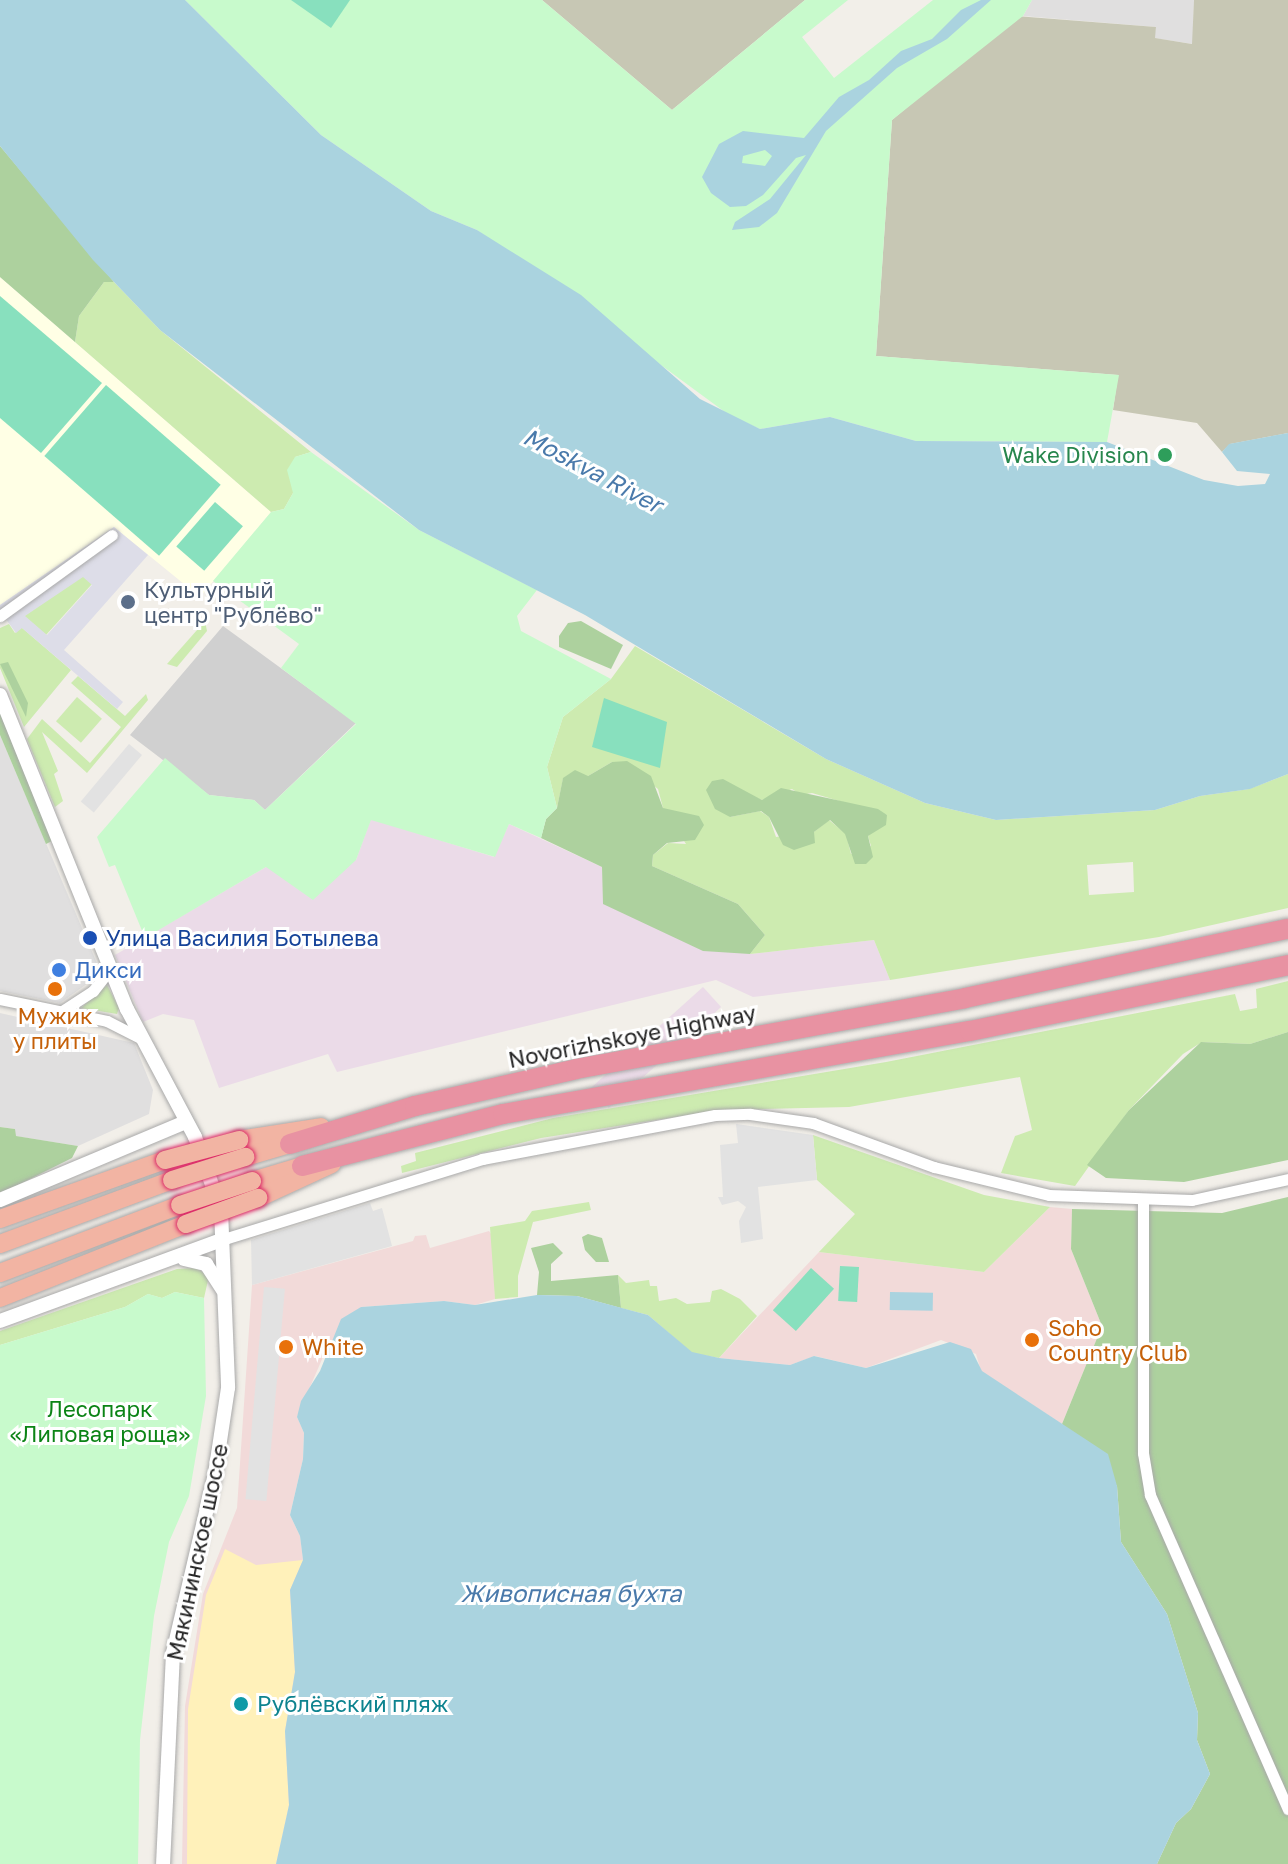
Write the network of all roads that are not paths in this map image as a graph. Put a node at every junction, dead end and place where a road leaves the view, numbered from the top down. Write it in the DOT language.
graph roads {
  1 [pos="112,535"];
  2 [pos="0,616"];
  3 [pos="0,695"];
  4 [pos="1288,929"];
  5 [pos="1288,965"];
  6 [pos="110,969"];
  7 [pos="0,999"];
  8 [pos="127,1009"];
  9 [pos="62,1011"];
  10 [pos="107,1021"];
  11 [pos="140,1039"];
  12 [pos="363,1121"];
  13 [pos="186,1122"];
  14 [pos="290,1144"];
  15 [pos="372,1146"];
  16 [pos="242,1149"];
  17 [pos="302,1166"];
  18 [pos="1288,1179"];
  19 [pos="255,1190"];
  20 [pos="0,1200"];
  21 [pos="1143,1201"];
  22 [pos="0,1219"];
  23 [pos="224,1239"];
  24 [pos="0,1244"];
  25 [pos="180,1258"];
  26 [pos="0,1273"];
  27 [pos="0,1298"];
  28 [pos="226,1298"];
  29 [pos="0,1321"];
  30 [pos="1288,1809"];
  31 [pos="163,1864"];
  1 -- 2 [label="street"];
  3 -- 6 [label="street, Мякининское шоссе"];
  4 -- 12 [label="highway, Novorizhskoye Highway"];
  5 -- 15 [label="highway"];
  6 -- 8 [label="street, Мякининское шоссе"];
  6 -- 9 [label="street"];
  7 -- 9 [label="street"];
  8 -- 10 [label="street"];
  8 -- 11 [label="street, Мякининское шоссе"];
  9 -- 10 [label="street"];
  10 -- 11 [label="street"];
  11 -- 13 [label="street, Мякининское шоссе"];
  12 -- 14 [label="highway, Novorizhskoye Highway"];
  12 -- 16 [label="highway"];
  13 -- 20 [label="street"];
  13 -- 23 [label="street, Мякининское шоссе"];
  14 -- 16 [label="highway, Novorizhskoye Highway"];
  15 -- 17 [label="highway"];
  15 -- 19 [label="highway"];
  16 -- 22 [label="highway, bridge"];
  16 -- 24 [label="highway, Novorizhskoye Highway, bridge"];
  17 -- 19 [label="highway"];
  18 -- 21 [label="street"];
  19 -- 26 [label="highway, bridge"];
  19 -- 27 [label="highway, bridge"];
  21 -- 23 [label="street"];
  21 -- 30 [label="street"];
  23 -- 25 [label="street"];
  23 -- 28 [label="street, Мякининское шоссе"];
  25 -- 28 [label="street"];
  25 -- 29 [label="street"];
  28 -- 31 [label="street, Мякининское шоссе"];
}
